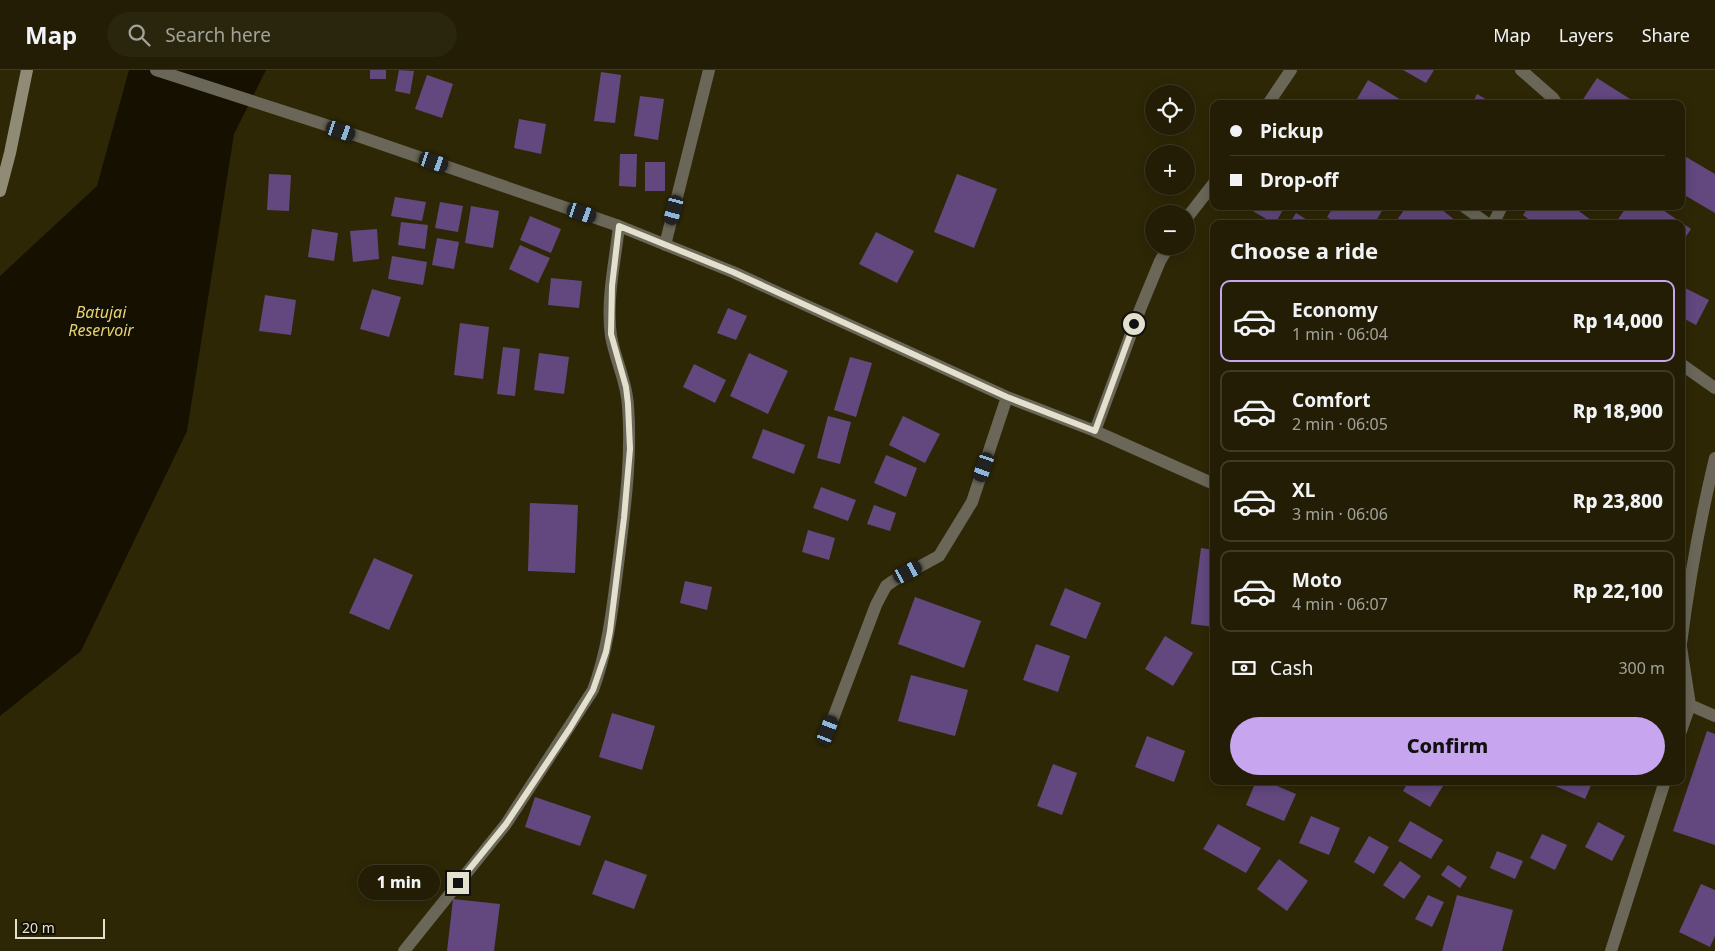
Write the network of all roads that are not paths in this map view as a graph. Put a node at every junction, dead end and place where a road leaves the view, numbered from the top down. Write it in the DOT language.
graph roads {
  1 [pos="27,70"];
  2 [pos="156,70"];
  3 [pos="709,70"];
  4 [pos="1291,70"];
  5 [pos="1521,70"];
  6 [pos="1271,100"];
  7 [pos="1554,100"];
  8 [pos="1210,188"];
  9 [pos="0,191"];
  10 [pos="1195,207"];
  11 [pos="1469,210"];
  12 [pos="1482,220"];
  13 [pos="619,226"];
  14 [pos="665,245"];
  15 [pos="1164,255"];
  16 [pos="1685,367"];
  17 [pos="1715,388"];
  18 [pos="1007,397"];
  19 [pos="1095,431"];
  20 [pos="1715,458"];
  21 [pos="1210,482"];
  22 [pos="1685,610"];
  23 [pos="1686,703"];
  24 [pos="1715,716"];
  25 [pos="828,730"];
  26 [pos="1664,785"];
  27 [pos="404,951"];
  28 [pos="1611,951"];
  1 -- 9 [label="street"];
  2 -- 13 [label="street"];
  3 -- 14 [label="street"];
  4 -- 6 [label="street"];
  5 -- 7 [label="street"];
  8 -- 10 [label="street"];
  11 -- 12 [label="street"];
  13 -- 14 [label="street"];
  13 -- 27 [label="street"];
  14 -- 18 [label="street"];
  15 -- 19 [label="street"];
  16 -- 17 [label="street"];
  18 -- 19 [label="street"];
  18 -- 25 [label="street"];
  19 -- 21 [label="street"];
  20 -- 22 [label="street"];
  23 -- 24 [label="street"];
  26 -- 28 [label="street"];
}
